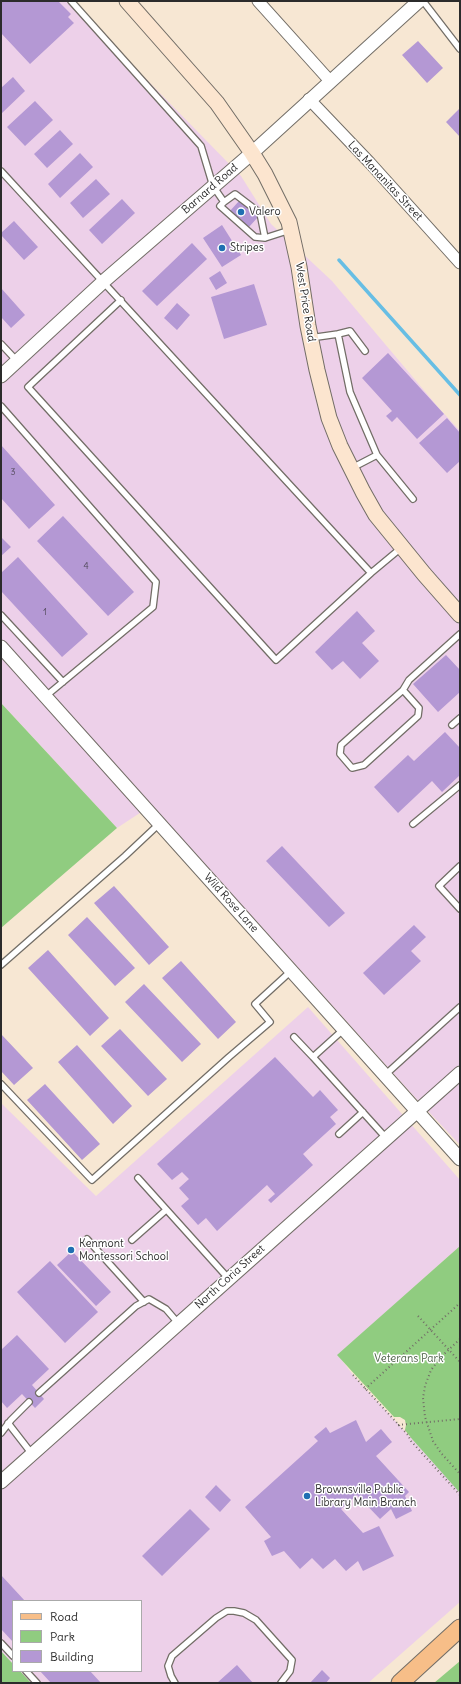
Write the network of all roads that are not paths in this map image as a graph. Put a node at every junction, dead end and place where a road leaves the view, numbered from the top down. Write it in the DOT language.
graph roads {
  1 [pos="71,1"];
  2 [pos="127,1"];
  3 [pos="258,1"];
  4 [pos="419,1"];
  5 [pos="423,1"];
  6 [pos="460,49"];
  7 [pos="330,81"];
  8 [pos="309,99"];
  9 [pos="252,153"];
  10 [pos="1,171"];
  11 [pos="214,186"];
  12 [pos="224,202"];
  13 [pos="291,230"];
  14 [pos="265,238"];
  15 [pos="460,263"];
  16 [pos="104,281"];
  17 [pos="121,300"];
  18 [pos="338,334"];
  19 [pos="310,338"];
  20 [pos="1,344"];
  21 [pos="365,352"];
  22 [pos="17,361"];
  23 [pos="1,376"];
  24 [pos="2,408"];
  25 [pos="377,455"];
  26 [pos="350,469"];
  27 [pos="413,499"];
  28 [pos="401,547"];
  29 [pos="370,573"];
  30 [pos="1,614"];
  31 [pos="460,615"];
  32 [pos="460,634"];
  33 [pos="1,647"];
  34 [pos="63,682"];
  35 [pos="403,690"];
  36 [pos="45,697"];
  37 [pos="460,718"];
  38 [pos="452,725"];
  39 [pos="460,784"];
  40 [pos="159,824"];
  41 [pos="413,824"];
  42 [pos="460,866"];
  43 [pos="460,909"];
  44 [pos="1,965"];
  45 [pos="291,971"];
  46 [pos="460,1007"];
  47 [pos="344,1029"];
  48 [pos="294,1037"];
  49 [pos="313,1057"];
  50 [pos="460,1073"];
  51 [pos="385,1075"];
  52 [pos="1,1084"];
  53 [pos="363,1112"];
  54 [pos="418,1112"];
  55 [pos="339,1134"];
  56 [pos="387,1139"];
  57 [pos="460,1158"];
  58 [pos="138,1178"];
  59 [pos="166,1210"];
  60 [pos="87,1239"];
  61 [pos="132,1240"];
  62 [pos="228,1278"];
  63 [pos="144,1302"];
  64 [pos="178,1323"];
  65 [pos="39,1393"];
  66 [pos="29,1402"];
  67 [pos="8,1423"];
  68 [pos="1,1433"];
  69 [pos="32,1454"];
  70 [pos="1,1480"];
  71 [pos="460,1628"];
  72 [pos="1,1642"];
  73 [pos="12,1655"];
  74 [pos="27,1672"];
  75 [pos="37,1683"];
  76 [pos="175,1683"];
  77 [pos="281,1683"];
  78 [pos="400,1683"];
  1 -- 11 [label="lane"];
  2 -- 9 [label="main road, West Price Road"];
  3 -- 7 [label="street"];
  4 -- 7 [label="street, Barnard Road"];
  5 -- 6 [label="lane"];
  7 -- 8 [label="street, Barnard Road"];
  8 -- 9 [label="street, Barnard Road"];
  8 -- 15 [label="street, Las Mananitas Street"];
  9 -- 11 [label="street, Barnard Road"];
  9 -- 13 [label="main road, West Price Road"];
  10 -- 16 [label="lane"];
  11 -- 12 [label="lane"];
  11 -- 16 [label="street, Barnard Road"];
  12 -- 14 [label="lane"];
  12 -- 14 [label="lane"];
  13 -- 14 [label="lane"];
  13 -- 19 [label="main road, West Price Road"];
  16 -- 17 [label="lane"];
  16 -- 22 [label="street, Barnard Road"];
  17 -- 29 [label="lane"];
  17 -- 29 [label="lane"];
  18 -- 19 [label="lane"];
  18 -- 21 [label="lane"];
  18 -- 25 [label="lane"];
  19 -- 26 [label="main road, West Price Road"];
  20 -- 22 [label="lane"];
  22 -- 23 [label="street, Barnard Road"];
  24 -- 34 [label="lane"];
  25 -- 26 [label="lane"];
  25 -- 27 [label="lane"];
  26 -- 28 [label="main road, West Price Road"];
  28 -- 29 [label="lane"];
  28 -- 31 [label="main road, West Price Road"];
  30 -- 34 [label="lane"];
  32 -- 35 [label="lane"];
  33 -- 36 [label="street, Wild Rose Lane"];
  34 -- 36 [label="lane"];
  35 -- 35 [label="lane"];
  36 -- 40 [label="street, Wild Rose Lane"];
  37 -- 38 [label="lane"];
  39 -- 41 [label="lane"];
  40 -- 44 [label="lane"];
  40 -- 45 [label="street, Wild Rose Lane"];
  42 -- 43 [label="lane"];
  45 -- 47 [label="street, Wild Rose Lane"];
  45 -- 52 [label="lane"];
  46 -- 51 [label="lane"];
  47 -- 49 [label="lane"];
  47 -- 51 [label="street, Wild Rose Lane"];
  48 -- 49 [label="lane"];
  49 -- 53 [label="lane"];
  50 -- 54 [label="street, North Coria Street"];
  51 -- 54 [label="street, Wild Rose Lane"];
  53 -- 55 [label="lane"];
  53 -- 56 [label="lane"];
  54 -- 56 [label="street, North Coria Street"];
  54 -- 57 [label="street, Wild Rose Lane"];
  56 -- 62 [label="street, North Coria Street"];
  58 -- 59 [label="lane"];
  59 -- 61 [label="lane"];
  59 -- 62 [label="lane"];
  60 -- 63 [label="lane"];
  62 -- 64 [label="street, North Coria Street"];
  63 -- 64 [label="lane"];
  63 -- 65 [label="lane"];
  64 -- 69 [label="street, North Coria Street"];
  66 -- 67 [label="lane"];
  67 -- 68 [label="lane"];
  67 -- 69 [label="lane"];
  69 -- 70 [label="street, North Coria Street"];
  71 -- 78 [label="main road"];
  72 -- 73 [label="lane"];
  74 -- 75 [label="lane"];
  76 -- 77 [label="lane"];
}
